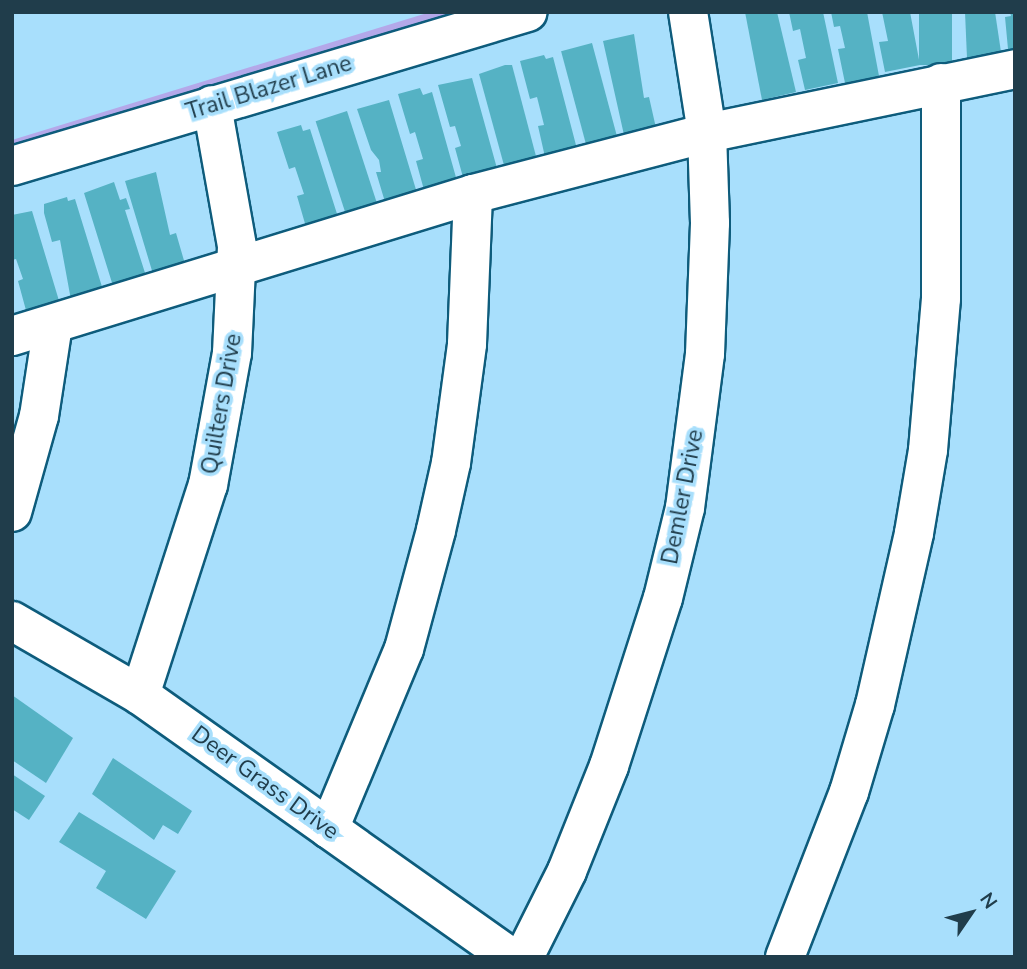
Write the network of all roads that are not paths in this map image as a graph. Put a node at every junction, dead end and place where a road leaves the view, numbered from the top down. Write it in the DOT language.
graph roads {
  1 [pos="528,12"];
  2 [pos="688,12"];
  3 [pos="1015,69"];
  4 [pos="941,83"];
  5 [pos="212,105"];
  6 [pos="707,133"];
  7 [pos="12,166"];
  8 [pos="473,194"];
  9 [pos="238,267"];
  10 [pos="53,326"];
  11 [pos="12,336"];
  12 [pos="12,512"];
  13 [pos="12,621"];
  14 [pos="140,695"];
  15 [pos="330,829"];
  16 [pos="510,957"];
  17 [pos="524,957"];
  18 [pos="785,957"];
  1 -- 5 [label="street, Trail Blazer Lane"];
  2 -- 6 [label="street, Demler Drive"];
  3 -- 4 [label="street"];
  4 -- 6 [label="street"];
  4 -- 18 [label="street"];
  5 -- 7 [label="street, Trail Blazer Lane"];
  5 -- 9 [label="street, Quilters Drive"];
  6 -- 8 [label="street"];
  6 -- 17 [label="street, Demler Drive"];
  8 -- 9 [label="street"];
  8 -- 15 [label="street"];
  9 -- 10 [label="street"];
  9 -- 14 [label="street, Quilters Drive"];
  10 -- 11 [label="street"];
  10 -- 12 [label="street"];
  13 -- 14 [label="street, Deer Grass Drive"];
  14 -- 15 [label="street, Deer Grass Drive"];
  15 -- 16 [label="street, Deer Grass Drive"];
}
